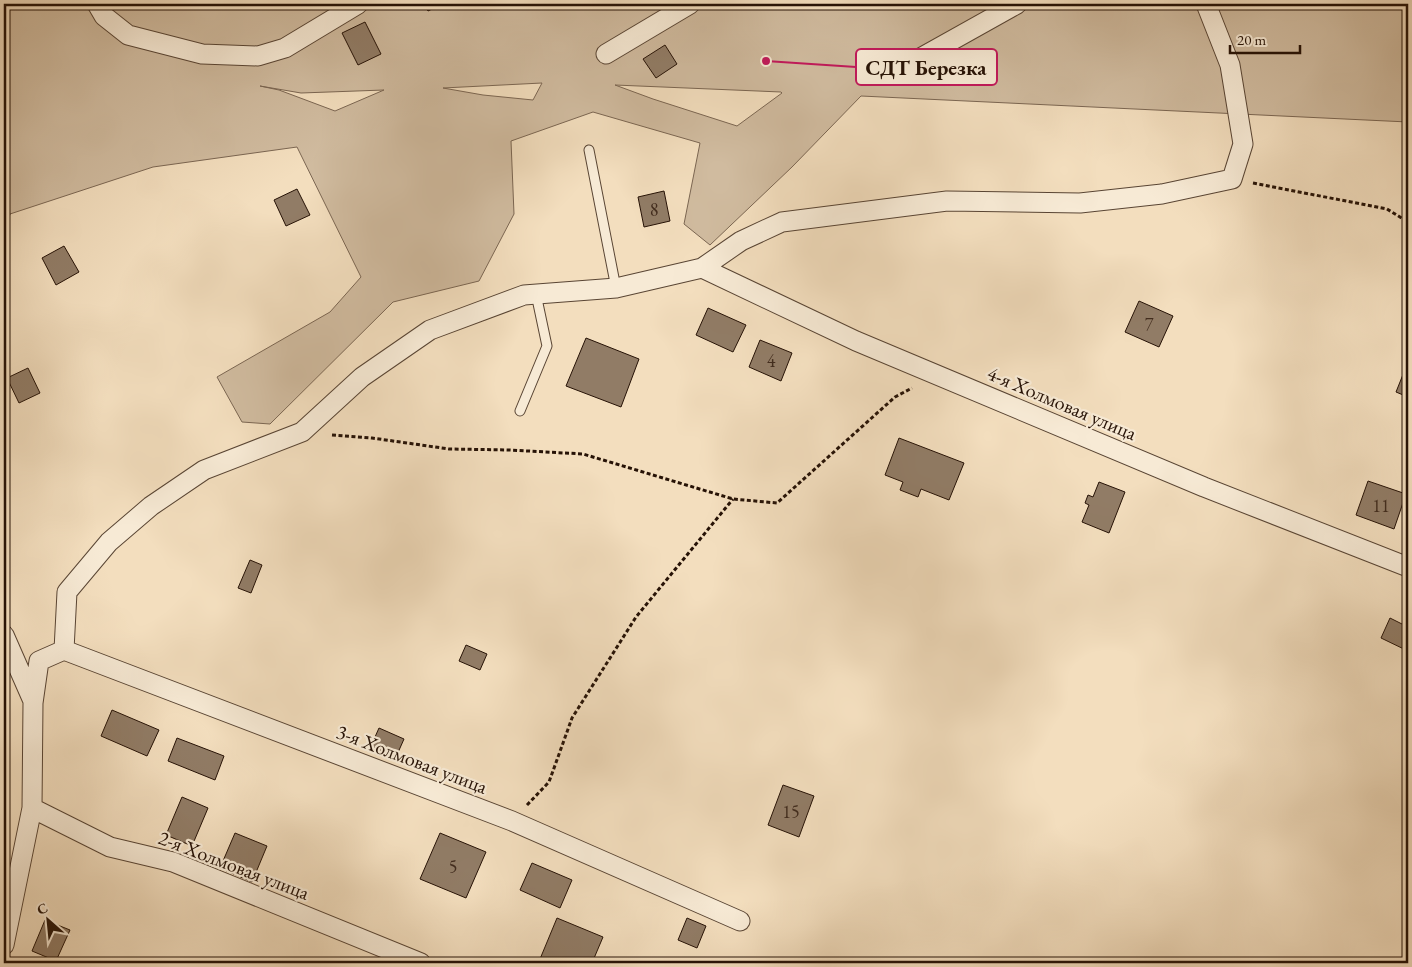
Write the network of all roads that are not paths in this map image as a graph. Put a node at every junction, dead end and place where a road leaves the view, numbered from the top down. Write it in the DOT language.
graph roads {
  1 [pos="97,4"];
  2 [pos="358,4"];
  3 [pos="690,4"];
  4 [pos="1017,4"];
  5 [pos="1206,4"];
  6 [pos="606,54"];
  7 [pos="915,61"];
  8 [pos="589,150"];
  9 [pos="702,268"];
  10 [pos="616,288"];
  11 [pos="536,294"];
  12 [pos="520,411"];
  13 [pos="1408,567"];
  14 [pos="4,635"];
  15 [pos="64,650"];
  16 [pos="33,702"];
  17 [pos="32,808"];
  18 [pos="740,921"];
  19 [pos="4,941"];
  20 [pos="421,963"];
  1 -- 2 [label="street"];
  3 -- 6 [label="street"];
  4 -- 7 [label="street"];
  5 -- 9 [label="street"];
  8 -- 10 [label="lane"];
  9 -- 10 [label="street"];
  9 -- 13 [label="street, 4-я Холмовая улица"];
  10 -- 11 [label="street"];
  11 -- 12 [label="lane"];
  11 -- 15 [label="street"];
  14 -- 16 [label="street"];
  15 -- 16 [label="street"];
  15 -- 18 [label="street, 3-я Холмовая улица"];
  16 -- 17 [label="street"];
  17 -- 19 [label="street"];
  17 -- 20 [label="street, 2-я Холмовая улица"];
}
